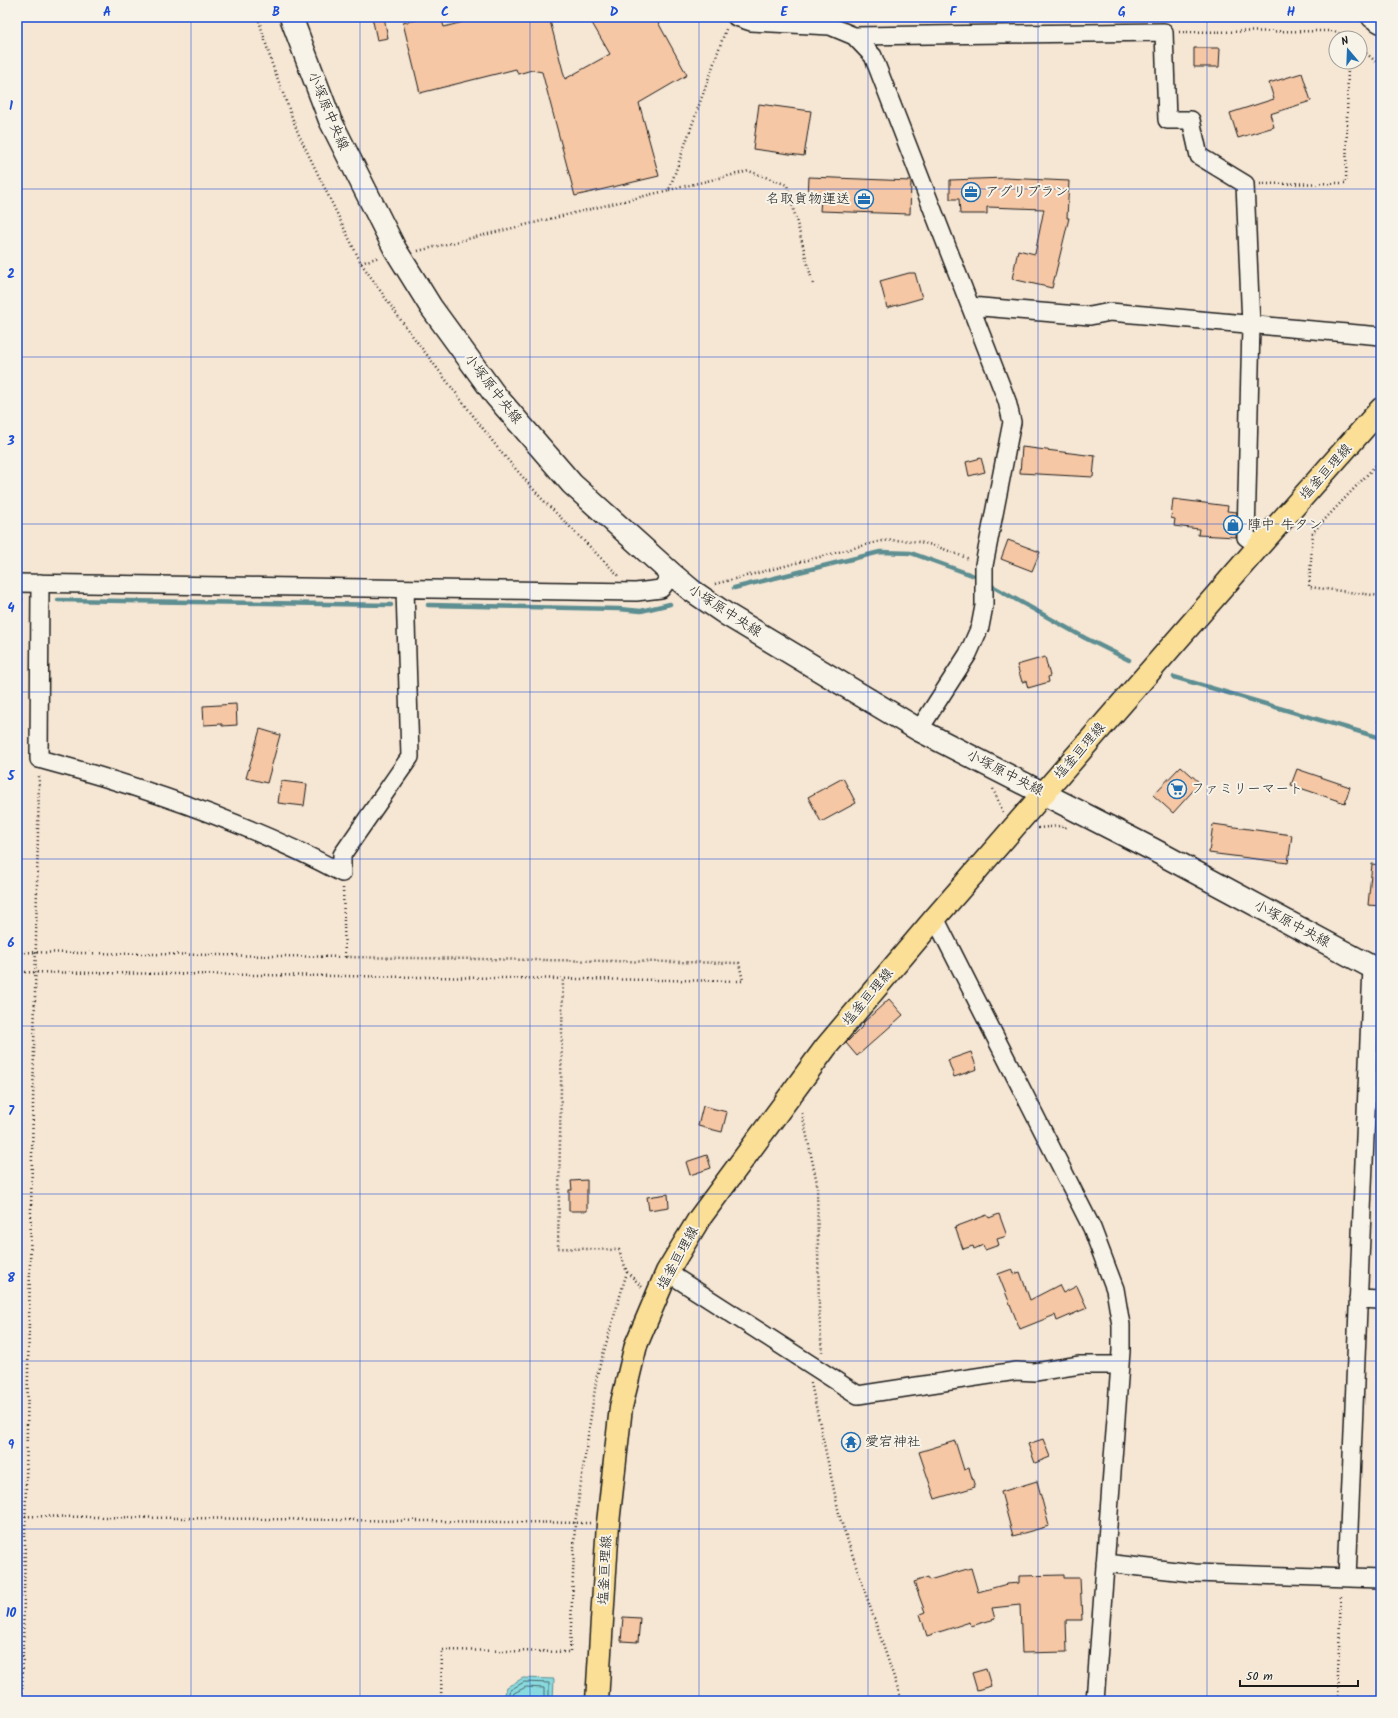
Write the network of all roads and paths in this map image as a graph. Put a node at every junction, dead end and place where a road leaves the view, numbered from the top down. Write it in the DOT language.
graph roads {
  1 [pos="291,17"];
  2 [pos="1373,17"];
  3 [pos="732,21"];
  4 [pos="1381,22"];
  5 [pos="1328,31"];
  6 [pos="1164,32"];
  7 [pos="854,36"];
  8 [pos="1368,55"];
  9 [pos="1381,66"];
  10 [pos="1348,70"];
  11 [pos="1245,184"];
  12 [pos="669,190"];
  13 [pos="378,250"];
  14 [pos="392,259"];
  15 [pos="813,284"];
  16 [pos="970,306"];
  17 [pos="1251,325"];
  18 [pos="1381,336"];
  19 [pos="1381,409"];
  20 [pos="1381,460"];
  21 [pos="1259,546"];
  22 [pos="984,565"];
  23 [pos="672,574"];
  24 [pos="17,583"];
  25 [pos="40,583"];
  26 [pos="406,589"];
  27 [pos="691,590"];
  28 [pos="1381,596"];
  29 [pos="1381,705"];
  30 [pos="1381,723"];
  31 [pos="919,730"];
  32 [pos="39,759"];
  33 [pos="993,788"];
  34 [pos="1044,793"];
  35 [pos="1001,810"];
  36 [pos="1065,828"];
  37 [pos="1035,829"];
  38 [pos="342,873"];
  39 [pos="935,918"];
  40 [pos="17,952"];
  41 [pos="35,952"];
  42 [pos="345,957"];
  43 [pos="1376,970"];
  44 [pos="17,972"];
  45 [pos="35,973"];
  46 [pos="563,979"];
  47 [pos="802,1113"];
  48 [pos="667,1272"];
  49 [pos="1358,1299"];
  50 [pos="1381,1300"];
  51 [pos="806,1361"];
  52 [pos="1120,1365"];
  53 [pos="823,1373"];
  54 [pos="17,1516"];
  55 [pos="26,1516"];
  56 [pos="575,1523"];
  57 [pos="608,1523"];
  58 [pos="1105,1563"];
  59 [pos="1345,1578"];
  60 [pos="1381,1579"];
  61 [pos="22,1701"];
  62 [pos="441,1701"];
  63 [pos="597,1701"];
  64 [pos="902,1701"];
  65 [pos="1095,1701"];
  66 [pos="1337,1701"];
  1 -- 14 [label="street, 小塚原中央線"];
  2 -- 4 [label="street"];
  3 -- 7 [label="street"];
  3 -- 12 [label="path"];
  5 -- 6 [label="path"];
  6 -- 7 [label="street"];
  6 -- 11 [label="street"];
  7 -- 16 [label="street"];
  8 -- 9 [label="path"];
  10 -- 11 [label="path"];
  11 -- 17 [label="street"];
  12 -- 14 [label="path"];
  12 -- 15 [label="path"];
  13 -- 14 [label="path"];
  14 -- 23 [label="street, 小塚原中央線"];
  16 -- 17 [label="street"];
  16 -- 22 [label="street"];
  17 -- 18 [label="street"];
  17 -- 21 [label="street"];
  19 -- 21 [label="main road, 塩釜亘理線"];
  20 -- 28 [label="path"];
  21 -- 34 [label="main road, 塩釜亘理線"];
  22 -- 27 [label="path"];
  22 -- 31 [label="street"];
  23 -- 26 [label="street"];
  23 -- 27 [label="street, 小塚原中央線"];
  24 -- 25 [label="street"];
  25 -- 26 [label="street"];
  25 -- 32 [label="street"];
  26 -- 38 [label="street"];
  27 -- 31 [label="street, 小塚原中央線"];
  29 -- 30 [label="path"];
  31 -- 34 [label="street, 小塚原中央線"];
  32 -- 38 [label="street"];
  32 -- 41 [label="path"];
  33 -- 35 [label="path"];
  34 -- 39 [label="main road, 塩釜亘理線"];
  34 -- 43 [label="street, 小塚原中央線"];
  36 -- 37 [label="path"];
  38 -- 42 [label="path"];
  39 -- 48 [label="main road, 塩釜亘理線"];
  39 -- 52 [label="street"];
  40 -- 41 [label="path"];
  41 -- 42 [label="path"];
  41 -- 45 [label="path"];
  42 -- 46 [label="path"];
  43 -- 49 [label="street"];
  44 -- 45 [label="path"];
  45 -- 46 [label="path"];
  45 -- 55 [label="path"];
  46 -- 56 [label="path"];
  47 -- 53 [label="path"];
  48 -- 51 [label="street"];
  48 -- 57 [label="main road, 塩釜亘理線"];
  49 -- 50 [label="street"];
  49 -- 59 [label="street"];
  51 -- 53 [label="street"];
  51 -- 64 [label="path"];
  52 -- 53 [label="street"];
  52 -- 58 [label="street"];
  54 -- 55 [label="path"];
  55 -- 56 [label="path"];
  55 -- 61 [label="path"];
  56 -- 57 [label="path"];
  56 -- 62 [label="path"];
  57 -- 63 [label="main road, 塩釜亘理線"];
  58 -- 59 [label="street"];
  58 -- 65 [label="street"];
  59 -- 60 [label="street"];
  59 -- 66 [label="path"];
}
